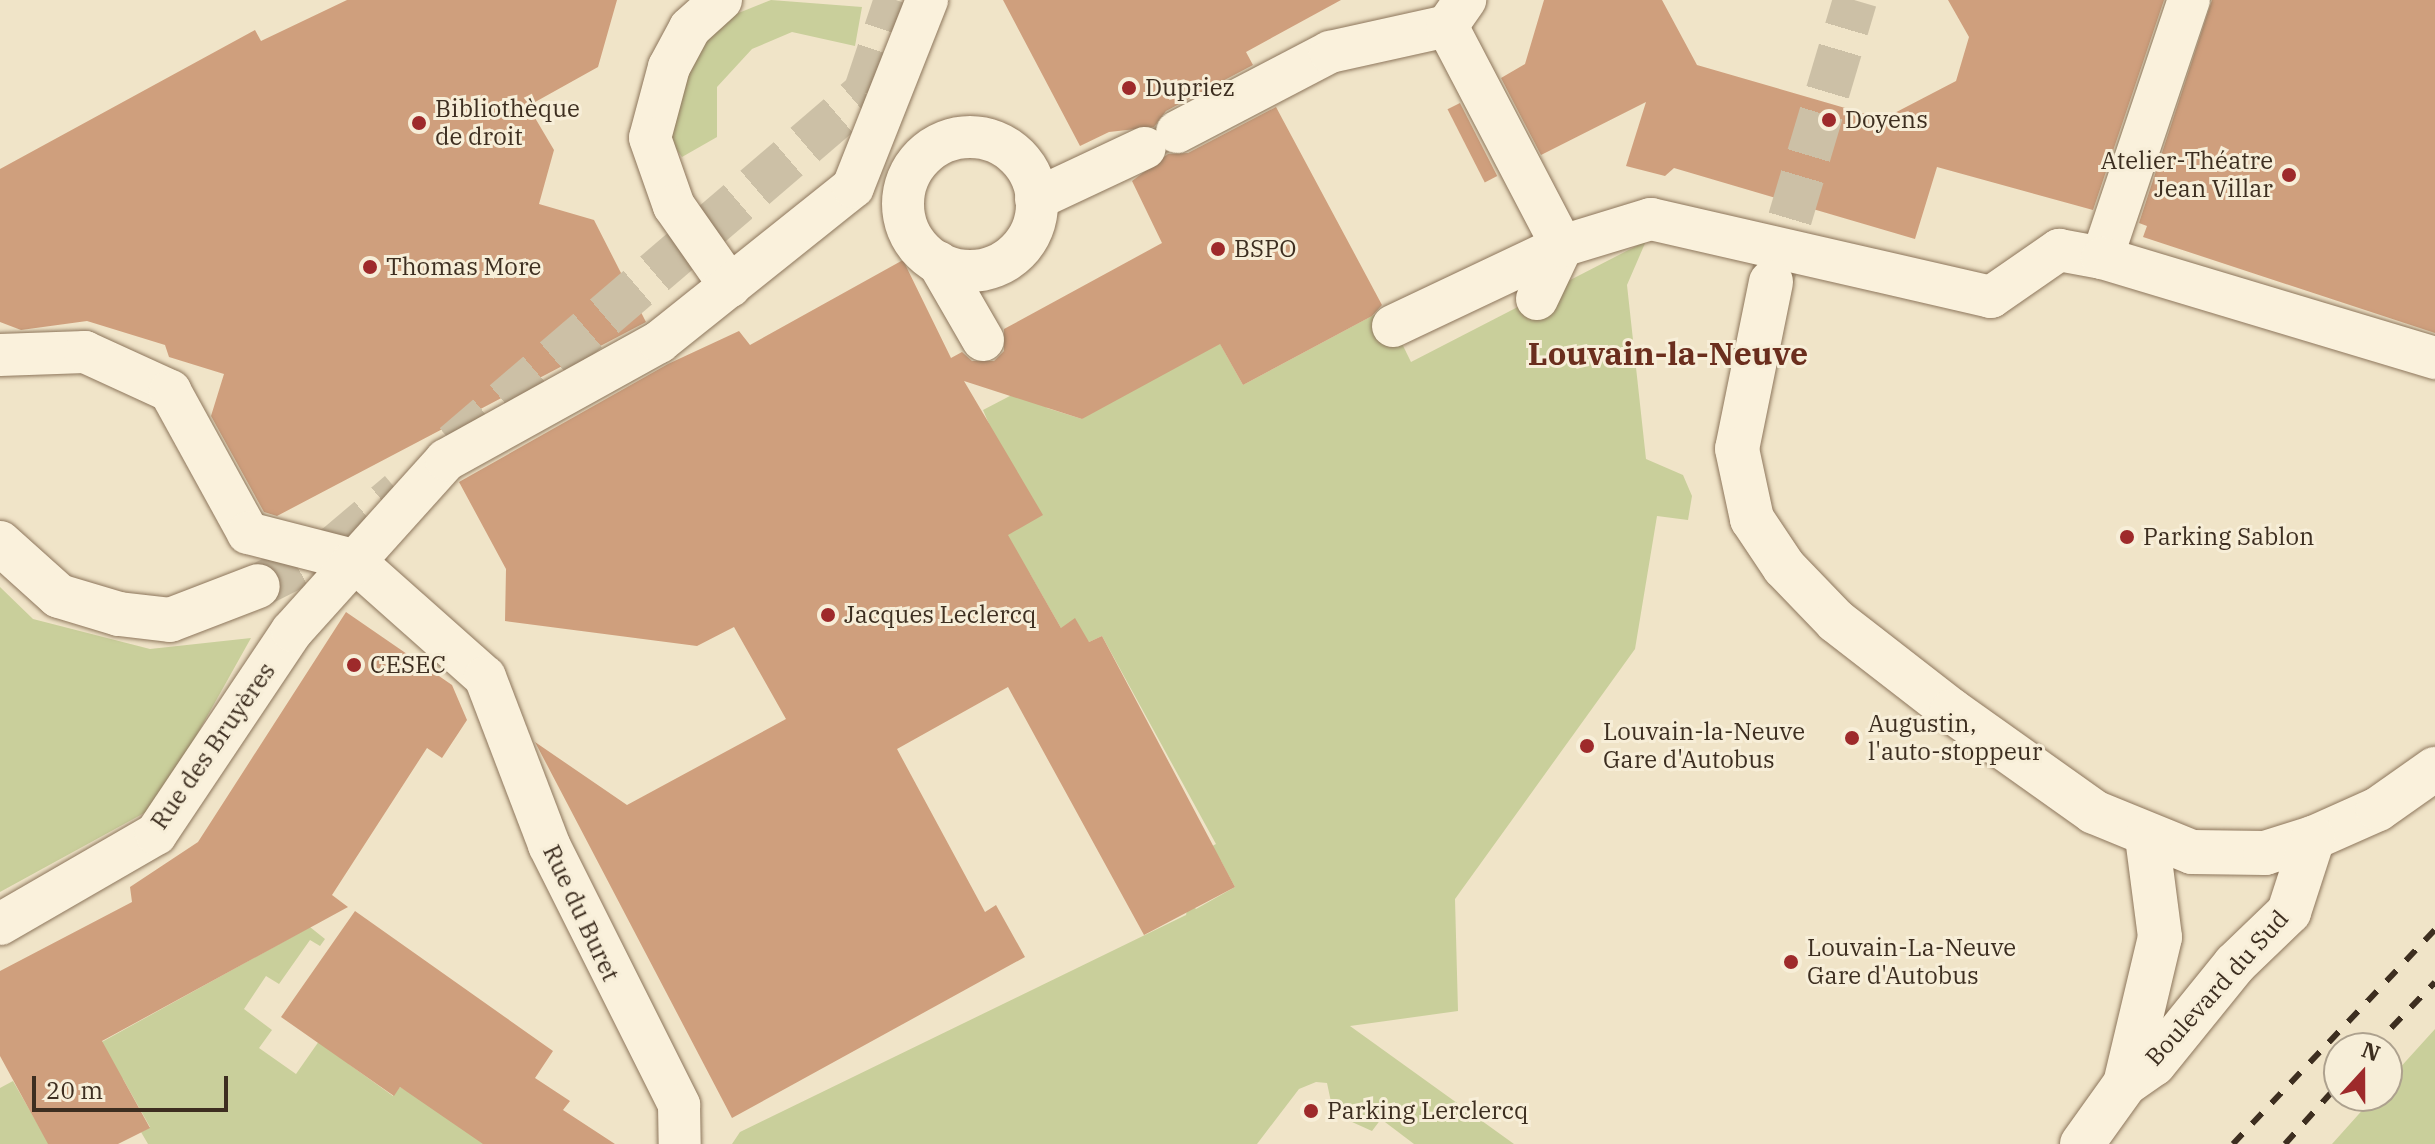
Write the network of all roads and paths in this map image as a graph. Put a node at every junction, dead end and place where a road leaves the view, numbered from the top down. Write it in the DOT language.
graph roads {
  1 [pos="2189,0"];
  2 [pos="917,3"];
  3 [pos="710,4"];
  4 [pos="1456,13"];
  5 [pos="869,159"];
  6 [pos="910,176"];
  7 [pos="1036,199"];
  8 [pos="1562,246"];
  9 [pos="2102,258"];
  10 [pos="938,262"];
  11 [pos="1771,282"];
  12 [pos="730,286"];
  13 [pos="1537,299"];
  14 [pos="1393,326"];
  15 [pos="983,340"];
  16 [pos="0,355"];
  17 [pos="2435,358"];
  18 [pos="0,543"];
  19 [pos="353,560"];
  20 [pos="258,586"];
  21 [pos="2435,769"];
  22 [pos="2147,837"];
  23 [pos="2313,838"];
  24 [pos="0,924"];
  25 [pos="2125,1084"];
  26 [pos="680,1144"];
  27 [pos="2082,1144"];
  1 -- 9 [label="street"];
  2 -- 5 [label="street, Rue des Bruyères"];
  3 -- 12 [label="street"];
  4 -- 7 [label="street"];
  4 -- 8 [label="street"];
  5 -- 6 [label="street"];
  5 -- 12 [label="street, Rue des Bruyères"];
  6 -- 7 [label="street"];
  6 -- 10 [label="street"];
  7 -- 10 [label="street"];
  8 -- 9 [label="street"];
  8 -- 13 [label="street"];
  8 -- 14 [label="street"];
  9 -- 17 [label="street"];
  10 -- 15 [label="street"];
  11 -- 22 [label="main road"];
  12 -- 19 [label="street, Rue des Bruyères"];
  16 -- 19 [label="street"];
  18 -- 20 [label="main road"];
  19 -- 24 [label="street, Rue des Bruyères"];
  19 -- 26 [label="street, Rue du Buret"];
  21 -- 23 [label="main road"];
  22 -- 23 [label="main road"];
  22 -- 25 [label="main road, Boulevard du Sud"];
  23 -- 25 [label="main road, Boulevard du Sud"];
  25 -- 27 [label="main road, Boulevard du Sud"];
}
